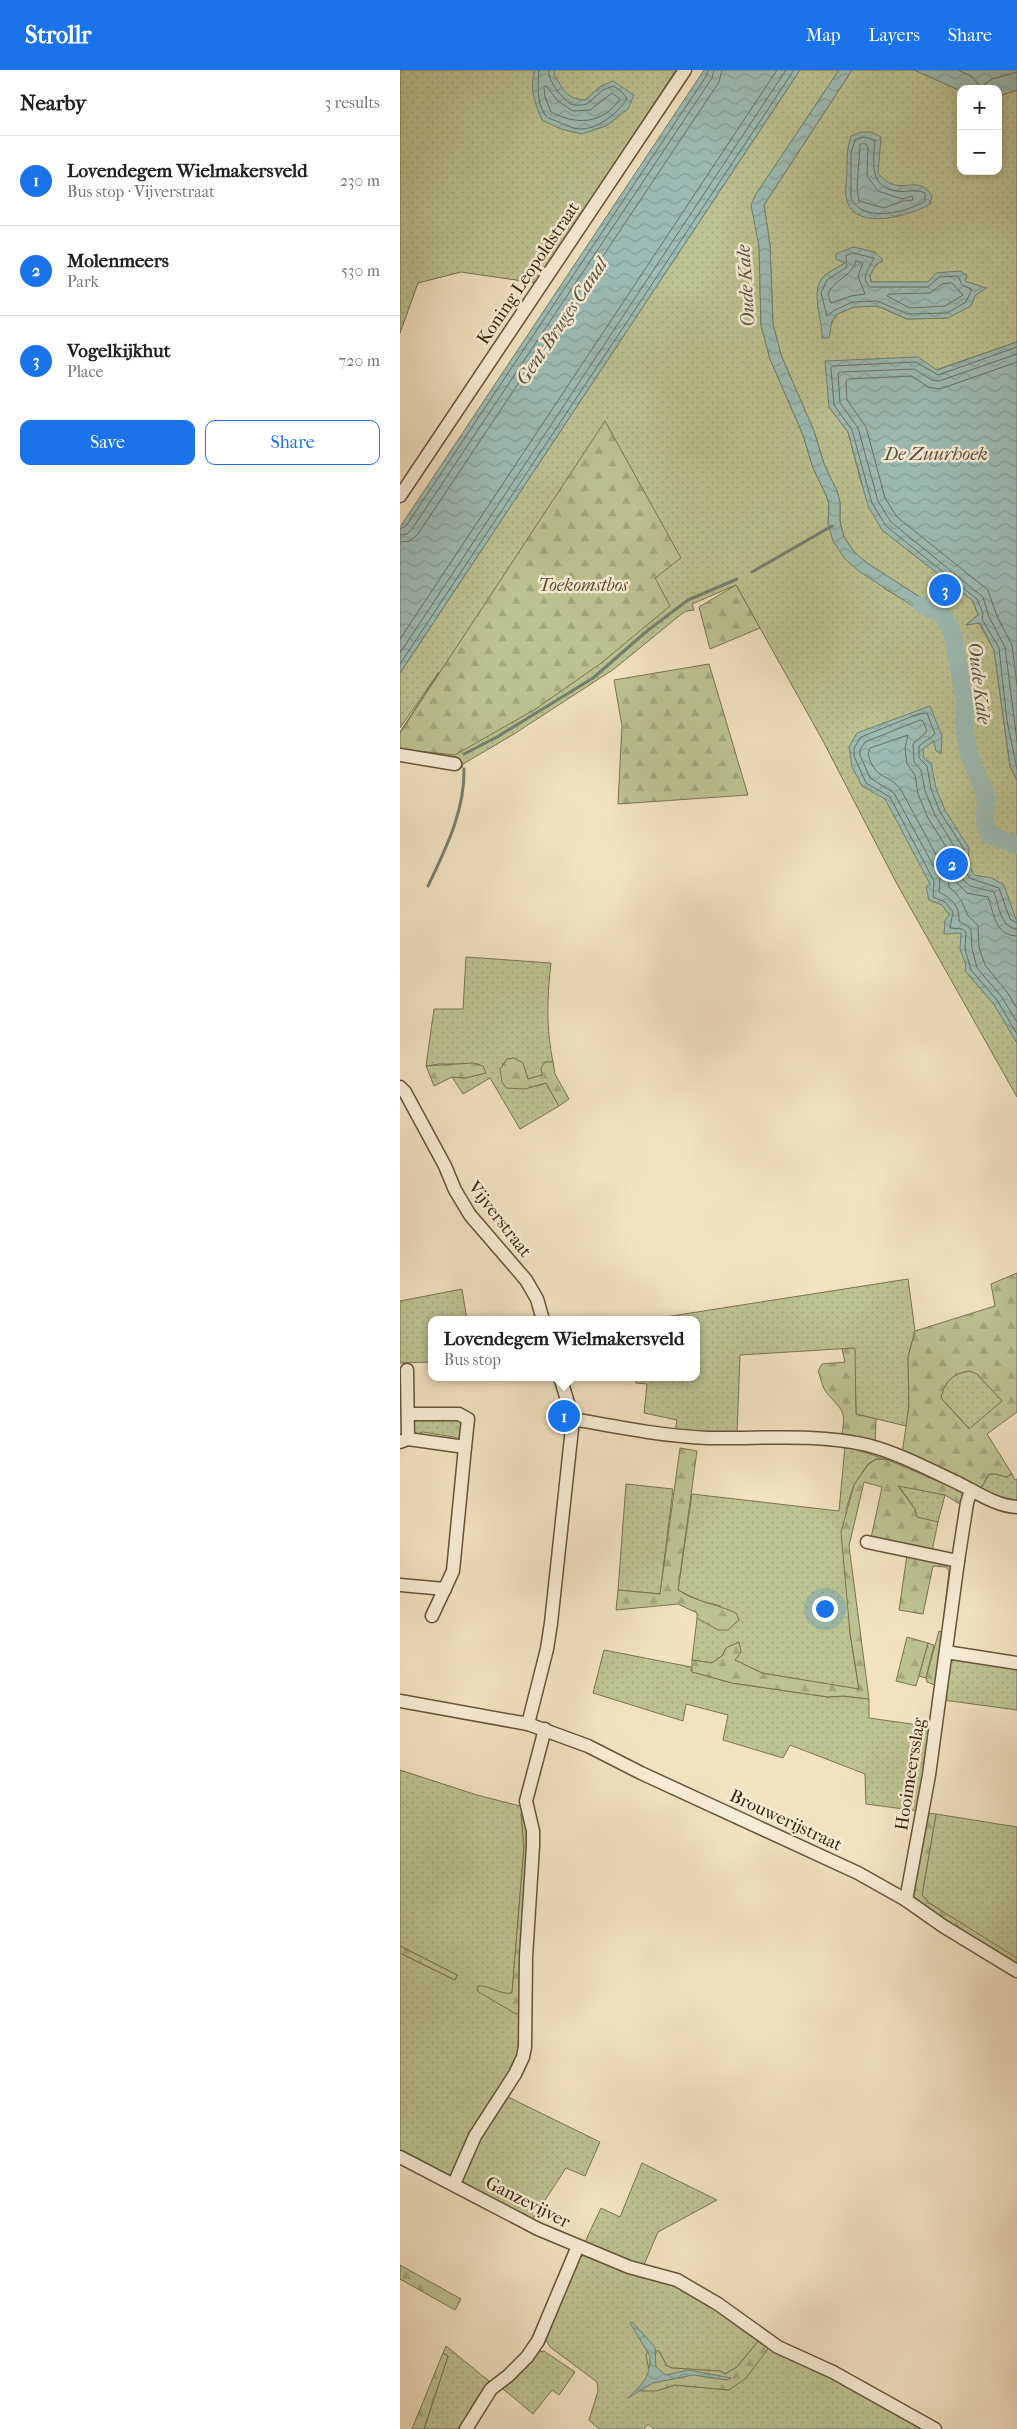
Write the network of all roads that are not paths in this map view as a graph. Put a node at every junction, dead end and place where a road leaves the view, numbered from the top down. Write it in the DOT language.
graph roads {
  1 [pos="685,70"];
  2 [pos="400,496"];
  3 [pos="400,755"];
  4 [pos="455,764"];
  5 [pos="400,1087"];
  6 [pos="542,1316"];
  7 [pos="408,1370"];
  8 [pos="561,1381"];
  9 [pos="409,1414"];
  10 [pos="572,1419"];
  11 [pos="404,1440"];
  12 [pos="465,1447"];
  13 [pos="971,1490"];
  14 [pos="1017,1507"];
  15 [pos="867,1542"];
  16 [pos="958,1561"];
  17 [pos="400,1585"];
  18 [pos="445,1589"];
  19 [pos="432,1616"];
  20 [pos="946,1652"];
  21 [pos="1017,1663"];
  22 [pos="400,1701"];
  23 [pos="528,1724"];
  24 [pos="545,1729"];
  25 [pos="906,1900"];
  26 [pos="1017,1971"];
  27 [pos="400,2157"];
  28 [pos="454,2184"];
  29 [pos="578,2246"];
  30 [pos="466,2429"];
  31 [pos="935,2429"];
  1 -- 2 [label="street, Koning Leopoldstraat"];
  3 -- 4 [label="street"];
  5 -- 6 [label="street, Vijverstraat"];
  7 -- 9 [label="street"];
  8 -- 10 [label="street"];
  9 -- 11 [label="street"];
  9 -- 12 [label="street"];
  10 -- 13 [label="street"];
  10 -- 23 [label="street"];
  11 -- 12 [label="street"];
  12 -- 18 [label="street"];
  13 -- 14 [label="street"];
  13 -- 16 [label="street, Hooimeersslag"];
  15 -- 16 [label="street"];
  16 -- 20 [label="street, Hooimeersslag"];
  17 -- 18 [label="street"];
  18 -- 19 [label="street"];
  20 -- 21 [label="street"];
  20 -- 25 [label="street, Hooimeersslag"];
  22 -- 23 [label="street, Brouwerijstraat"];
  23 -- 24 [label="street, Brouwerijstraat"];
  24 -- 25 [label="street, Brouwerijstraat"];
  24 -- 28 [label="street"];
  25 -- 26 [label="street, Brouwerijstraat"];
  27 -- 28 [label="street, Ganzevijver"];
  28 -- 29 [label="street, Ganzevijver"];
  29 -- 30 [label="street"];
  29 -- 31 [label="street, Ganzevijver"];
}
